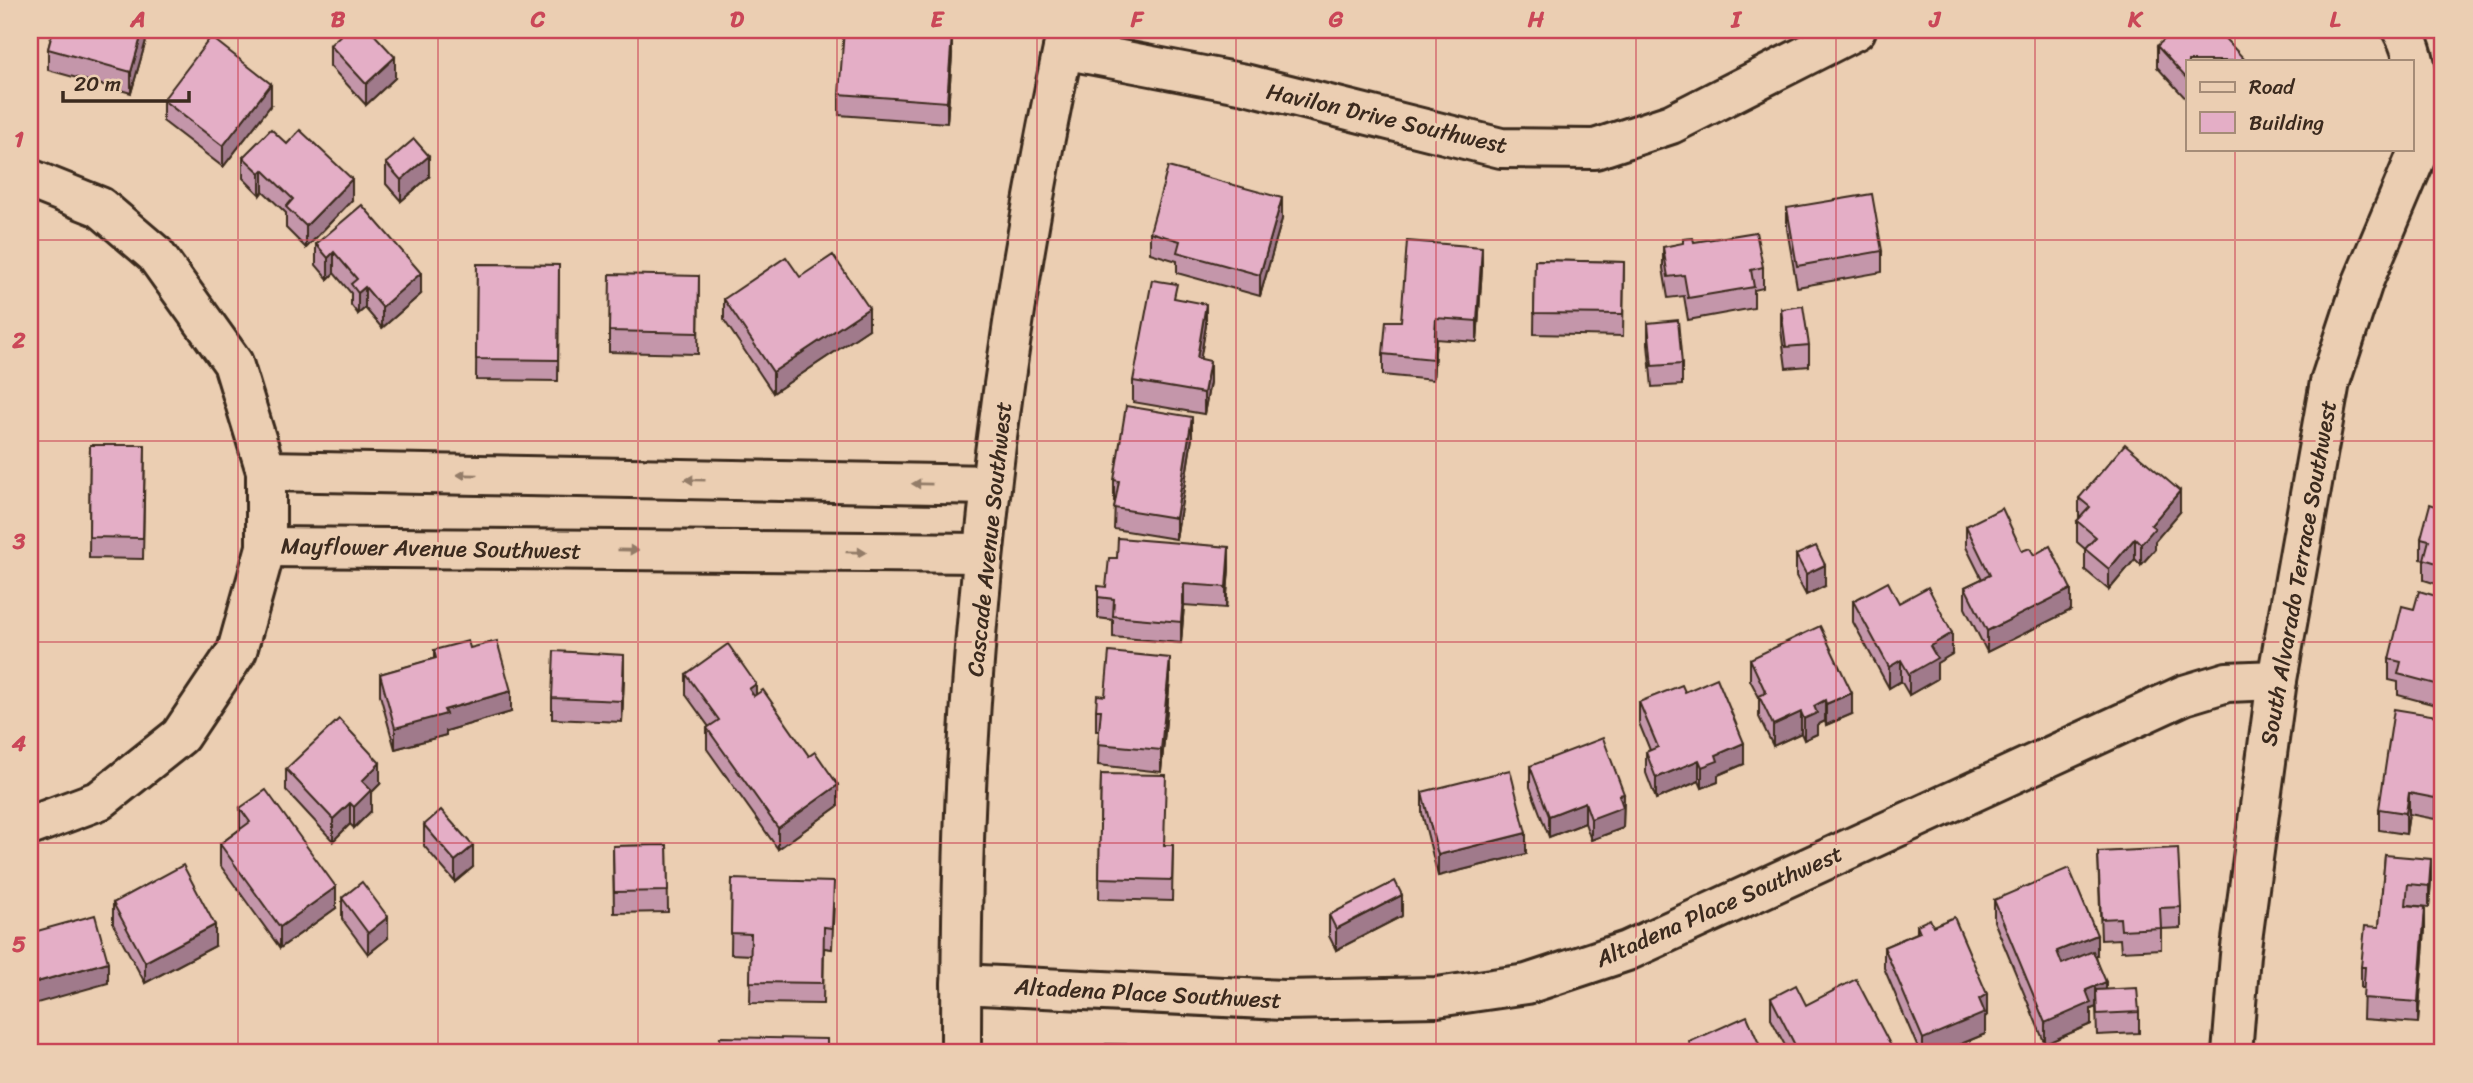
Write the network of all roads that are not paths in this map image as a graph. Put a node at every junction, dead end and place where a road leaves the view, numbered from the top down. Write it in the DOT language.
graph roads {
  1 [pos="1856,30"];
  2 [pos="2402,30"];
  3 [pos="1065,39"];
  4 [pos="2412,60"];
  5 [pos="2414,68"];
  6 [pos="2443,114"];
  7 [pos="2421,145"];
  8 [pos="30,179"];
  9 [pos="266,471"];
  10 [pos="990,485"];
  11 [pos="266,547"];
  12 [pos="983,553"];
  13 [pos="2277,680"];
  14 [pos="30,826"];
  15 [pos="961,984"];
  16 [pos="961,1053"];
  17 [pos="2232,1053"];
  1 -- 3 [label="street, Havilon Drive Southwest"];
  2 -- 4 [label="street"];
  3 -- 10 [label="street, Cascade Avenue Southwest"];
  5 -- 7 [label="street"];
  6 -- 7 [label="street, South Alvarado Terrace Southwest"];
  7 -- 13 [label="street, South Alvarado Terrace Southwest"];
  8 -- 9 [label="street"];
  10 -- 9 [label="street, one-way"];
  9 -- 11 [label="street"];
  10 -- 12 [label="street, Cascade Avenue Southwest"];
  11 -- 12 [label="street, Mayflower Avenue Southwest, one-way"];
  11 -- 14 [label="street, Mayflower Avenue Southwest"];
  12 -- 15 [label="street, Cascade Avenue Southwest"];
  13 -- 15 [label="street, Altadena Place Southwest"];
  13 -- 17 [label="street, South Alvarado Terrace Southwest"];
  15 -- 16 [label="street, Cascade Avenue Southwest"];
}
